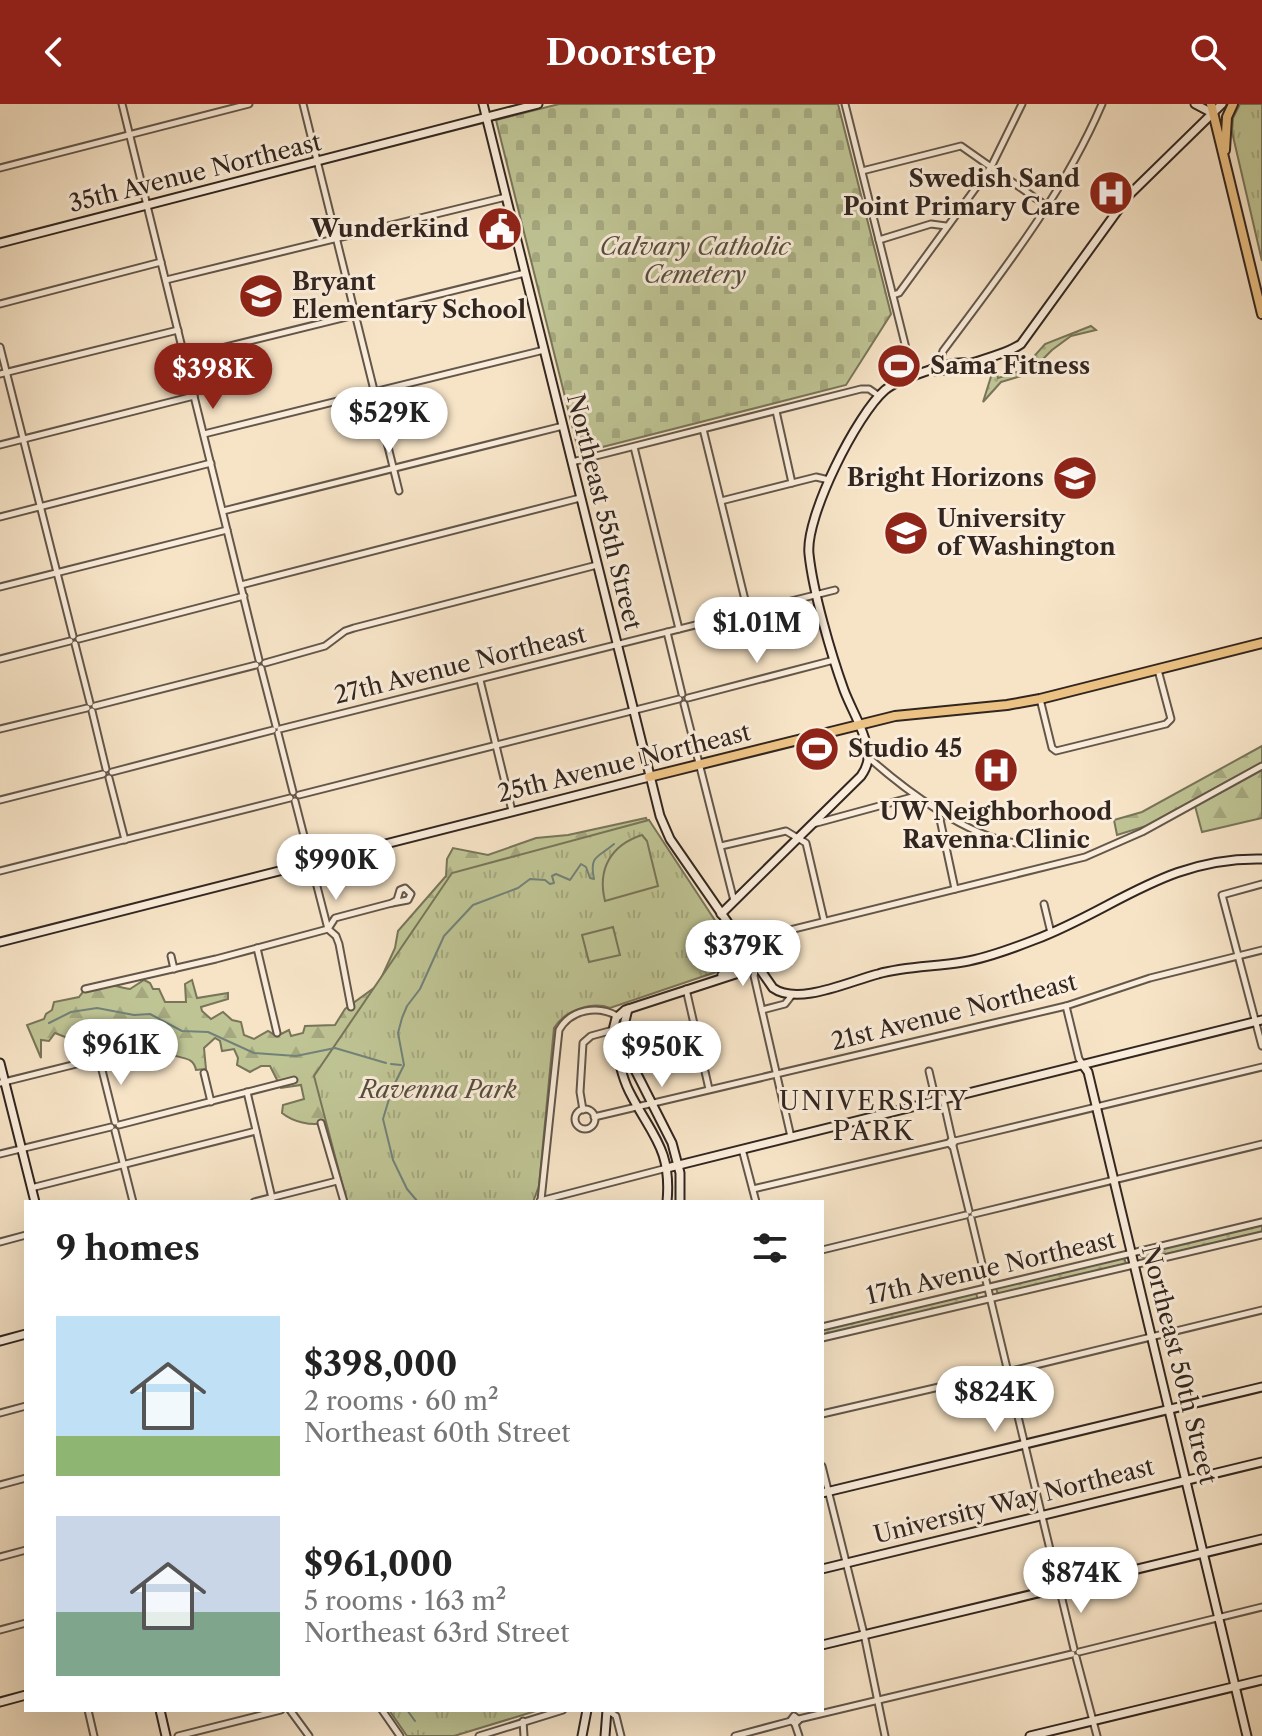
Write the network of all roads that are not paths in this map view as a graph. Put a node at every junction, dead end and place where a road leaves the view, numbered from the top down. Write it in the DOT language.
graph roads {
  1 [pos="122,104"];
  2 [pos="249,104"];
  3 [pos="303,104"];
  4 [pos="483,104"];
  5 [pos="538,104"];
  6 [pos="845,104"];
  7 [pos="1022,104"];
  8 [pos="1102,104"];
  9 [pos="1195,104"];
  10 [pos="1222,104"];
  11 [pos="1233,104"];
  12 [pos="1212,108"];
  13 [pos="487,117"];
  14 [pos="129,134"];
  15 [pos="318,162"];
  16 [pos="1225,163"];
  17 [pos="991,167"];
  18 [pos="0,168"];
  19 [pos="862,171"];
  20 [pos="506,197"];
  21 [pos="147,205"];
  22 [pos="1048,207"];
  23 [pos="946,226"];
  24 [pos="337,239"];
  25 [pos="879,240"];
  26 [pos="0,243"];
  27 [pos="161,262"];
  28 [pos="525,273"];
  29 [pos="166,280"];
  30 [pos="893,295"];
  31 [pos="0,304"];
  32 [pos="1262,314"];
  33 [pos="356,315"];
  34 [pos="178,330"];
  35 [pos="0,347"];
  36 [pos="544,350"];
  37 [pos="185,357"];
  38 [pos="939,370"];
  39 [pos="3,373"];
  40 [pos="913,377"];
  41 [pos="375,392"];
  42 [pos="194,396"];
  43 [pos="879,396"];
  44 [pos="776,411"];
  45 [pos="563,426"];
  46 [pos="703,429"];
  47 [pos="204,434"];
  48 [pos="24,439"];
  49 [pos="0,445"];
  50 [pos="634,447"];
  51 [pos="572,462"];
  52 [pos="211,463"];
  53 [pos="394,468"];
  54 [pos="829,480"];
  55 [pos="792,483"];
  56 [pos="399,491"];
  57 [pos="580,498"];
  58 [pos="721,501"];
  59 [pos="41,506"];
  60 [pos="223,511"];
  61 [pos="0,517"];
  62 [pos="227,530"];
  63 [pos="597,565"];
  64 [pos="58,573"];
  65 [pos="241,585"];
  66 [pos="0,587"];
  67 [pos="835,590"];
  68 [pos="818,594"];
  69 [pos="244,596"];
  70 [pos="748,612"];
  71 [pos="679,629"];
  72 [pos="667,632"];
  73 [pos="74,640"];
  74 [pos="1262,643"];
  75 [pos="617,645"];
  76 [pos="0,659"];
  77 [pos="835,660"];
  78 [pos="260,664"];
  79 [pos="1158,669"];
  80 [pos="480,679"];
  81 [pos="683,699"];
  82 [pos="1040,699"];
  83 [pos="91,707"];
  84 [pos="633,711"];
  85 [pos="859,724"];
  86 [pos="0,729"];
  87 [pos="277,730"];
  88 [pos="496,746"];
  89 [pos="868,757"];
  90 [pos="700,764"];
  91 [pos="1262,766"];
  92 [pos="108,773"];
  93 [pos="649,777"];
  94 [pos="916,796"];
  95 [pos="294,797"];
  96 [pos="0,800"];
  97 [pos="938,810"];
  98 [pos="512,811"];
  99 [pos="813,824"];
  100 [pos="799,838"];
  101 [pos="125,840"];
  102 [pos="1016,843"];
  103 [pos="721,846"];
  104 [pos="1262,859"];
  105 [pos="311,864"];
  106 [pos="0,871"];
  107 [pos="1262,884"];
  108 [pos="955,889"];
  109 [pos="734,902"];
  110 [pos="392,903"];
  111 [pos="1044,904"];
  112 [pos="721,914"];
  113 [pos="824,920"];
  114 [pos="328,929"];
  115 [pos="1051,933"];
  116 [pos="0,942"];
  117 [pos="740,942"];
  118 [pos="257,948"];
  119 [pos="1262,950"];
  120 [pos="171,956"];
  121 [pos="750,956"];
  122 [pos="1238,956"];
  123 [pos="756,965"];
  124 [pos="174,969"];
  125 [pos="718,978"];
  126 [pos="85,989"];
  127 [pos="686,989"];
  128 [pos="792,995"];
  129 [pos="1066,1006"];
  130 [pos="351,1007"];
  131 [pos="629,1009"];
  132 [pos="762,1010"];
  133 [pos="617,1016"];
  134 [pos="1259,1021"];
  135 [pos="613,1030"];
  136 [pos="277,1033"];
  137 [pos="149,1046"];
  138 [pos="1262,1046"];
  139 [pos="99,1058"];
  140 [pos="0,1063"];
  141 [pos="1083,1065"];
  142 [pos="1262,1067"];
  143 [pos="929,1071"];
  144 [pos="204,1073"];
  145 [pos="777,1073"];
  146 [pos="294,1080"];
  147 [pos="2,1083"];
  148 [pos="709,1089"];
  149 [pos="247,1092"];
  150 [pos="940,1100"];
  151 [pos="211,1102"];
  152 [pos="652,1103"];
  153 [pos="639,1106"];
  154 [pos="1096,1107"];
  155 [pos="583,1110"];
  156 [pos="594,1117"];
  157 [pos="321,1123"];
  158 [pos="115,1126"];
  159 [pos="256,1131"];
  160 [pos="791,1137"];
  161 [pos="952,1142"];
  162 [pos="1262,1144"];
  163 [pos="21,1149"];
  164 [pos="742,1149"];
  165 [pos="0,1154"];
  166 [pos="123,1164"];
  167 [pos="679,1165"];
  168 [pos="667,1168"];
  169 [pos="1113,1180"];
  170 [pos="337,1181"];
  171 [pos="31,1188"];
  172 [pos="753,1189"];
  173 [pos="272,1198"];
  174 [pos="34,1200"];
  175 [pos="132,1200"];
  176 [pos="263,1200"];
  177 [pos="343,1200"];
  178 [pos="539,1200"];
  179 [pos="543,1200"];
  180 [pos="667,1200"];
  181 [pos="680,1200"];
  182 [pos="756,1200"];
  183 [pos="970,1214"];
  184 [pos="1262,1222"];
  185 [pos="1262,1235"];
  186 [pos="24,1236"];
  187 [pos="0,1242"];
  188 [pos="824,1250"];
  189 [pos="1131,1253"];
  190 [pos="1134,1265"];
  191 [pos="988,1287"];
  192 [pos="990,1299"];
  193 [pos="1262,1310"];
  194 [pos="824,1327"];
  195 [pos="24,1335"];
  196 [pos="1151,1336"];
  197 [pos="824,1338"];
  198 [pos="0,1341"];
  199 [pos="1008,1371"];
  200 [pos="1262,1387"];
  201 [pos="24,1407"];
  202 [pos="1169,1410"];
  203 [pos="0,1413"];
  204 [pos="824,1414"];
  205 [pos="1025,1442"];
  206 [pos="1262,1462"];
  207 [pos="24,1479"];
  208 [pos="1186,1480"];
  209 [pos="0,1485"];
  210 [pos="825,1492"];
  211 [pos="1042,1515"];
  212 [pos="1262,1539"];
  213 [pos="24,1551"];
  214 [pos="1203,1553"];
  215 [pos="0,1557"];
  216 [pos="846,1563"];
  217 [pos="824,1568"];
  218 [pos="1059,1588"];
  219 [pos="1262,1607"];
  220 [pos="1219,1618"];
  221 [pos="24,1624"];
  222 [pos="0,1630"];
  223 [pos="864,1634"];
  224 [pos="824,1644"];
  225 [pos="1075,1653"];
  226 [pos="1262,1680"];
  227 [pos="1234,1687"];
  228 [pos="24,1696"];
  229 [pos="877,1700"];
  230 [pos="0,1702"];
  231 [pos="824,1711"];
  232 [pos="88,1712"];
  233 [pos="160,1712"];
  234 [pos="273,1712"];
  235 [pos="291,1712"];
  236 [pos="383,1712"];
  237 [pos="556,1712"];
  238 [pos="587,1712"];
  239 [pos="607,1712"];
  240 [pos="610,1712"];
  241 [pos="822,1712"];
  242 [pos="794,1718"];
  243 [pos="523,1721"];
  244 [pos="1093,1721"];
  245 [pos="94,1736"];
  246 [pos="166,1736"];
  247 [pos="178,1736"];
  248 [pos="309,1736"];
  249 [pos="400,1736"];
  250 [pos="479,1736"];
  251 [pos="524,1736"];
  252 [pos="582,1736"];
  253 [pos="605,1736"];
  254 [pos="621,1736"];
  255 [pos="735,1736"];
  256 [pos="799,1736"];
  257 [pos="885,1736"];
  258 [pos="1030,1736"];
  259 [pos="1097,1736"];
  260 [pos="1247,1736"];
  1 -- 14 [label="street"];
  2 -- 14 [label="street"];
  3 -- 15 [label="street"];
  4 -- 13 [label="main road, Northeast 55th Street"];
  5 -- 13 [label="main road, 35th Avenue Northeast"];
  6 -- 19 [label="street"];
  7 -- 17 [label="street"];
  8 -- 22 [label="street"];
  9 -- 12 [label="main road"];
  10 -- 12 [label="main road"];
  11 -- 16 [label="main road"];
  12 -- 16 [label="main road"];
  12 -- 38 [label="main road"];
  13 -- 15 [label="main road, 35th Avenue Northeast"];
  13 -- 20 [label="main road, Northeast 55th Street"];
  14 -- 18 [label="street"];
  14 -- 21 [label="street"];
  15 -- 21 [label="main road, 35th Avenue Northeast"];
  15 -- 24 [label="street"];
  16 -- 32 [label="main road"];
  17 -- 19 [label="street"];
  17 -- 22 [label="street"];
  17 -- 23 [label="street"];
  19 -- 25 [label="street"];
  20 -- 24 [label="street"];
  20 -- 28 [label="main road, Northeast 55th Street"];
  21 -- 26 [label="main road, 35th Avenue Northeast"];
  21 -- 27 [label="street"];
  22 -- 38 [label="street"];
  23 -- 25 [label="street"];
  23 -- 30 [label="street"];
  24 -- 29 [label="street"];
  24 -- 33 [label="street"];
  25 -- 30 [label="street"];
  27 -- 29 [label="street"];
  27 -- 31 [label="street"];
  28 -- 33 [label="street"];
  28 -- 36 [label="main road, Northeast 55th Street"];
  29 -- 34 [label="street"];
  30 -- 40 [label="street"];
  33 -- 37 [label="street"];
  33 -- 41 [label="street"];
  34 -- 37 [label="street"];
  34 -- 39 [label="street"];
  35 -- 39 [label="street"];
  36 -- 41 [label="street"];
  36 -- 45 [label="main road, Northeast 55th Street"];
  37 -- 42 [label="street"];
  38 -- 40 [label="main road"];
  39 -- 48 [label="street"];
  40 -- 43 [label="main road"];
  41 -- 47 [label="street"];
  41 -- 53 [label="street"];
  42 -- 47 [label="street"];
  42 -- 48 [label="street"];
  43 -- 44 [label="street"];
  43 -- 54 [label="main road"];
  44 -- 46 [label="street"];
  44 -- 55 [label="street"];
  45 -- 51 [label="main road, Northeast 55th Street"];
  45 -- 53 [label="street"];
  46 -- 50 [label="street"];
  46 -- 58 [label="street"];
  47 -- 52 [label="street"];
  48 -- 49 [label="street"];
  48 -- 59 [label="street"];
  50 -- 51 [label="street"];
  50 -- 71 [label="street"];
  51 -- 57 [label="main road, Northeast 55th Street"];
  52 -- 59 [label="street"];
  52 -- 60 [label="street"];
  53 -- 56 [label="street"];
  53 -- 60 [label="street"];
  54 -- 55 [label="street"];
  54 -- 68 [label="main road"];
  55 -- 58 [label="street"];
  57 -- 63 [label="main road, Northeast 55th Street"];
  57 -- 65 [label="street"];
  58 -- 70 [label="street"];
  59 -- 61 [label="street"];
  59 -- 64 [label="street"];
  60 -- 62 [label="street"];
  62 -- 64 [label="street"];
  62 -- 65 [label="street"];
  63 -- 75 [label="main road, Northeast 55th Street"];
  63 -- 78 [label="street"];
  64 -- 66 [label="street"];
  64 -- 73 [label="street"];
  65 -- 69 [label="street"];
  67 -- 68 [label="street, 27th Avenue Northeast"];
  68 -- 70 [label="street, 27th Avenue Northeast"];
  68 -- 77 [label="main road"];
  69 -- 73 [label="street"];
  69 -- 78 [label="street"];
  70 -- 71 [label="street, 27th Avenue Northeast"];
  71 -- 72 [label="street, 27th Avenue Northeast"];
  72 -- 75 [label="street, 27th Avenue Northeast"];
  72 -- 81 [label="street"];
  73 -- 76 [label="street"];
  73 -- 83 [label="street"];
  74 -- 79 [label="main road, 25th Avenue Northeast"];
  75 -- 80 [label="street, 27th Avenue Northeast"];
  75 -- 84 [label="main road, Northeast 55th Street"];
  77 -- 81 [label="street"];
  77 -- 85 [label="main road"];
  78 -- 83 [label="street"];
  78 -- 87 [label="street"];
  79 -- 82 [label="main road, 25th Avenue Northeast"];
  79 -- 82 [label="street"];
  80 -- 87 [label="street, 27th Avenue Northeast"];
  80 -- 88 [label="street"];
  81 -- 84 [label="street"];
  81 -- 90 [label="street"];
  82 -- 85 [label="main road, 25th Avenue Northeast"];
  83 -- 86 [label="street"];
  83 -- 92 [label="street"];
  84 -- 88 [label="street"];
  84 -- 93 [label="main road, Northeast 55th Street"];
  85 -- 89 [label="main road"];
  85 -- 90 [label="main road, 25th Avenue Northeast"];
  87 -- 92 [label="street, 27th Avenue Northeast"];
  87 -- 95 [label="street"];
  88 -- 95 [label="street"];
  88 -- 98 [label="street"];
  89 -- 94 [label="street"];
  89 -- 99 [label="main road"];
  90 -- 93 [label="main road, 25th Avenue Northeast"];
  90 -- 103 [label="street"];
  91 -- 108 [label="street"];
  92 -- 96 [label="street, 27th Avenue Northeast"];
  92 -- 101 [label="street"];
  93 -- 98 [label="main road, 25th Avenue Northeast"];
  93 -- 112 [label="main road, Northeast 55th Street"];
  94 -- 97 [label="street"];
  94 -- 99 [label="street"];
  95 -- 101 [label="street"];
  95 -- 105 [label="street"];
  97 -- 102 [label="street"];
  97 -- 108 [label="street"];
  98 -- 105 [label="main road, 25th Avenue Northeast"];
  99 -- 100 [label="main road"];
  100 -- 103 [label="street"];
  100 -- 109 [label="main road"];
  100 -- 113 [label="street"];
  101 -- 106 [label="street"];
  103 -- 109 [label="street"];
  104 -- 115 [label="main road"];
  105 -- 114 [label="street"];
  105 -- 116 [label="main road, 25th Avenue Northeast"];
  107 -- 122 [label="street"];
  108 -- 113 [label="street"];
  109 -- 112 [label="main road"];
  110 -- 114 [label="street"];
  111 -- 115 [label="street"];
  112 -- 117 [label="main road, Northeast 55th Street"];
  113 -- 117 [label="street"];
  114 -- 118 [label="street"];
  114 -- 130 [label="street"];
  115 -- 128 [label="main road"];
  117 -- 121 [label="main road, Northeast 55th Street"];
  118 -- 124 [label="street"];
  118 -- 136 [label="street"];
  119 -- 122 [label="street, 21st Avenue Northeast"];
  120 -- 124 [label="street"];
  121 -- 123 [label="main road, Northeast 55th Street"];
  121 -- 125 [label="main road"];
  122 -- 129 [label="street, 21st Avenue Northeast"];
  122 -- 134 [label="street"];
  123 -- 125 [label="main road"];
  123 -- 128 [label="main road, Northeast 55th Street"];
  123 -- 132 [label="street"];
  124 -- 126 [label="street"];
  125 -- 127 [label="main road"];
  127 -- 131 [label="main road"];
  127 -- 148 [label="street"];
  128 -- 132 [label="street"];
  129 -- 141 [label="street, Northeast 50th Street"];
  129 -- 145 [label="street, 21st Avenue Northeast"];
  131 -- 133 [label="main road"];
  131 -- 152 [label="main road"];
  132 -- 145 [label="street"];
  133 -- 135 [label="main road"];
  133 -- 178 [label="street"];
  134 -- 138 [label="street"];
  134 -- 141 [label="main road"];
  135 -- 153 [label="main road"];
  135 -- 155 [label="street"];
  137 -- 139 [label="street"];
  139 -- 147 [label="street"];
  139 -- 158 [label="street"];
  140 -- 147 [label="main road"];
  141 -- 150 [label="main road"];
  141 -- 154 [label="main road, Northeast 50th Street"];
  142 -- 154 [label="street"];
  143 -- 150 [label="street"];
  144 -- 151 [label="street"];
  145 -- 148 [label="street, 21st Avenue Northeast"];
  145 -- 160 [label="street"];
  146 -- 149 [label="street"];
  147 -- 163 [label="main road"];
  148 -- 152 [label="street, 21st Avenue Northeast"];
  149 -- 151 [label="street"];
  149 -- 159 [label="street"];
  150 -- 160 [label="main road"];
  150 -- 161 [label="street"];
  151 -- 158 [label="street"];
  152 -- 153 [label="street, 21st Avenue Northeast"];
  152 -- 167 [label="main road"];
  153 -- 156 [label="street, 21st Avenue Northeast"];
  153 -- 168 [label="main road"];
  154 -- 161 [label="street"];
  154 -- 169 [label="main road, Northeast 50th Street"];
  155 -- 156 [label="street"];
  155 -- 156 [label="street"];
  157 -- 170 [label="street"];
  158 -- 163 [label="street"];
  158 -- 166 [label="street"];
  159 -- 166 [label="street"];
  159 -- 173 [label="street"];
  160 -- 164 [label="main road"];
  161 -- 172 [label="street"];
  161 -- 183 [label="street"];
  162 -- 169 [label="street"];
  163 -- 165 [label="street"];
  163 -- 171 [label="main road"];
  164 -- 167 [label="main road"];
  164 -- 172 [label="street"];
  166 -- 171 [label="street"];
  166 -- 175 [label="street"];
  167 -- 168 [label="main road"];
  167 -- 181 [label="main road"];
  168 -- 179 [label="street"];
  168 -- 180 [label="main road"];
  169 -- 183 [label="street"];
  169 -- 189 [label="main road, Northeast 50th Street"];
  170 -- 173 [label="street"];
  170 -- 177 [label="street"];
  171 -- 174 [label="main road"];
  172 -- 182 [label="street"];
  173 -- 176 [label="street"];
  183 -- 188 [label="street"];
  183 -- 191 [label="street"];
  184 -- 189 [label="street, 17th Avenue Northeast"];
  185 -- 190 [label="street, 17th Avenue Northeast"];
  186 -- 187 [label="street"];
  189 -- 190 [label="main road, Northeast 50th Street"];
  189 -- 191 [label="street, 17th Avenue Northeast"];
  190 -- 192 [label="street, 17th Avenue Northeast"];
  190 -- 196 [label="main road, Northeast 50th Street"];
  191 -- 192 [label="street"];
  191 -- 194 [label="street, 17th Avenue Northeast"];
  192 -- 197 [label="street, 17th Avenue Northeast"];
  192 -- 199 [label="street"];
  193 -- 196 [label="street"];
  195 -- 198 [label="main road"];
  196 -- 199 [label="street"];
  196 -- 202 [label="main road, Northeast 50th Street"];
  199 -- 204 [label="street"];
  199 -- 205 [label="street"];
  200 -- 202 [label="main road"];
  201 -- 203 [label="street"];
  202 -- 205 [label="main road"];
  202 -- 208 [label="main road, Northeast 50th Street"];
  205 -- 210 [label="main road"];
  205 -- 211 [label="street"];
  206 -- 208 [label="main road, University Way Northeast"];
  207 -- 209 [label="street"];
  208 -- 211 [label="main road, University Way Northeast"];
  208 -- 214 [label="main road, Northeast 50th Street"];
  210 -- 216 [label="street"];
  211 -- 216 [label="main road, University Way Northeast"];
  211 -- 218 [label="street"];
  212 -- 214 [label="main road"];
  213 -- 215 [label="street"];
  214 -- 218 [label="main road"];
  214 -- 220 [label="main road, Northeast 50th Street"];
  216 -- 217 [label="main road, University Way Northeast"];
  216 -- 223 [label="street"];
  218 -- 223 [label="main road"];
  218 -- 225 [label="street"];
  219 -- 220 [label="street"];
  220 -- 225 [label="street"];
  220 -- 227 [label="main road, Northeast 50th Street"];
  221 -- 222 [label="street"];
  223 -- 224 [label="main road"];
  223 -- 229 [label="street"];
  225 -- 229 [label="street"];
  225 -- 244 [label="street"];
  226 -- 227 [label="main road"];
  227 -- 244 [label="main road"];
  227 -- 260 [label="main road, Northeast 50th Street"];
  228 -- 230 [label="main road"];
  229 -- 231 [label="street"];
  229 -- 257 [label="street"];
  232 -- 245 [label="street"];
  233 -- 246 [label="main road"];
  234 -- 247 [label="street"];
  235 -- 248 [label="street"];
  236 -- 249 [label="street"];
  237 -- 243 [label="street"];
  238 -- 252 [label="main road"];
  239 -- 253 [label="main road"];
  240 -- 254 [label="street"];
  241 -- 242 [label="street"];
  242 -- 255 [label="street"];
  242 -- 256 [label="street"];
  243 -- 250 [label="street"];
  243 -- 251 [label="street"];
  244 -- 258 [label="main road"];
  244 -- 259 [label="street"];
}
